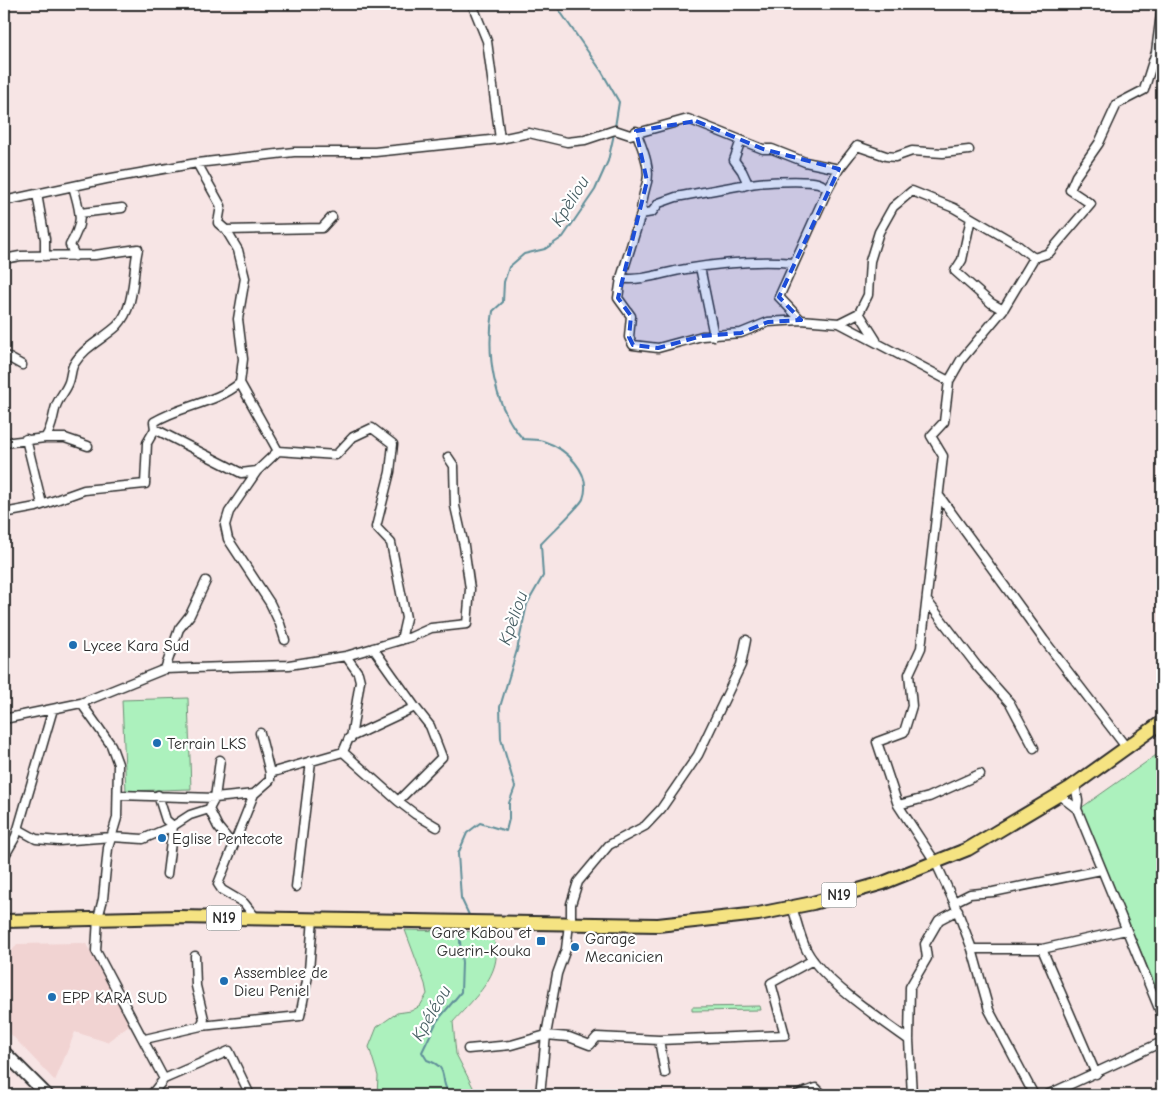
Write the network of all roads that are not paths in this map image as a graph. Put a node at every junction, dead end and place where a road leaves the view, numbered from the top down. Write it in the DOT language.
graph roads {
  1 [pos="472,4"];
  2 [pos="1162,6"];
  3 [pos="636,131"];
  4 [pos="500,139"];
  5 [pos="741,140"];
  6 [pos="969,150"];
  7 [pos="197,163"];
  8 [pos="839,169"];
  9 [pos="748,184"];
  10 [pos="73,186"];
  11 [pos="828,190"];
  12 [pos="732,191"];
  13 [pos="37,194"];
  14 [pos="4,201"];
  15 [pos="122,208"];
  16 [pos="80,213"];
  17 [pos="641,214"];
  18 [pos="332,217"];
  19 [pos="971,218"];
  20 [pos="226,230"];
  21 [pos="45,256"];
  22 [pos="75,256"];
  23 [pos="1034,258"];
  24 [pos="4,259"];
  25 [pos="794,263"];
  26 [pos="700,267"];
  27 [pos="621,278"];
  28 [pos="1003,310"];
  29 [pos="859,313"];
  30 [pos="801,320"];
  31 [pos="839,323"];
  32 [pos="714,336"];
  33 [pos="878,341"];
  34 [pos="4,355"];
  35 [pos="22,365"];
  36 [pos="949,381"];
  37 [pos="240,383"];
  38 [pos="155,429"];
  39 [pos="45,438"];
  40 [pos="26,440"];
  41 [pos="4,443"];
  42 [pos="88,446"];
  43 [pos="278,451"];
  44 [pos="448,457"];
  45 [pos="257,471"];
  46 [pos="940,497"];
  47 [pos="42,504"];
  48 [pos="4,513"];
  49 [pos="206,581"];
  50 [pos="928,602"];
  51 [pos="285,640"];
  52 [pos="400,640"];
  53 [pos="746,640"];
  54 [pos="373,648"];
  55 [pos="346,656"];
  56 [pos="164,669"];
  57 [pos="81,703"];
  58 [pos="415,707"];
  59 [pos="52,710"];
  60 [pos="4,719"];
  61 [pos="1162,722"];
  62 [pos="260,733"];
  63 [pos="351,738"];
  64 [pos="1034,748"];
  65 [pos="1126,748"];
  66 [pos="343,752"];
  67 [pos="220,760"];
  68 [pos="311,761"];
  69 [pos="270,773"];
  70 [pos="980,774"];
  71 [pos="1076,784"];
  72 [pos="254,794"];
  73 [pos="118,795"];
  74 [pos="158,795"];
  75 [pos="1059,795"];
  76 [pos="215,798"];
  77 [pos="398,800"];
  78 [pos="898,805"];
  79 [pos="1077,809"];
  80 [pos="209,810"];
  81 [pos="174,826"];
  82 [pos="438,827"];
  83 [pos="18,829"];
  84 [pos="112,838"];
  85 [pos="232,844"];
  86 [pos="4,857"];
  87 [pos="936,863"];
  88 [pos="1101,870"];
  89 [pos="167,874"];
  90 [pos="296,887"];
  91 [pos="954,902"];
  92 [pos="792,907"];
  93 [pos="958,910"];
  94 [pos="98,918"];
  95 [pos="256,918"];
  96 [pos="313,918"];
  97 [pos="4,921"];
  98 [pos="570,924"];
  99 [pos="1126,930"];
  100 [pos="972,949"];
  101 [pos="1042,949"];
  102 [pos="195,956"];
  103 [pos="813,960"];
  104 [pos="1162,1016"];
  105 [pos="201,1026"];
  106 [pos="546,1035"];
  107 [pos="145,1039"];
  108 [pos="659,1040"];
  109 [pos="909,1040"];
  110 [pos="1162,1042"];
  111 [pos="468,1049"];
  112 [pos="4,1052"];
  113 [pos="665,1073"];
  114 [pos="1096,1074"];
  115 [pos="164,1079"];
  116 [pos="47,1095"];
  117 [pos="151,1095"];
  118 [pos="250,1095"];
  119 [pos="540,1095"];
  120 [pos="797,1095"];
  121 [pos="823,1095"];
  122 [pos="912,1095"];
  123 [pos="1034,1095"];
  124 [pos="1047,1095"];
  1 -- 4 [label="street"];
  2 -- 23 [label="street"];
  3 -- 4 [label="street"];
  3 -- 5 [label="street"];
  3 -- 17 [label="street"];
  4 -- 7 [label="street"];
  5 -- 8 [label="street"];
  5 -- 9 [label="street"];
  6 -- 8 [label="street"];
  7 -- 10 [label="street"];
  7 -- 20 [label="street"];
  8 -- 11 [label="street"];
  9 -- 11 [label="street"];
  9 -- 12 [label="street"];
  9 -- 17 [label="street"];
  10 -- 13 [label="street"];
  10 -- 16 [label="street"];
  11 -- 25 [label="street"];
  13 -- 14 [label="street"];
  13 -- 21 [label="street"];
  15 -- 16 [label="street"];
  16 -- 22 [label="street"];
  17 -- 27 [label="street"];
  18 -- 20 [label="street"];
  19 -- 23 [label="street"];
  19 -- 28 [label="street"];
  19 -- 29 [label="street"];
  20 -- 37 [label="street"];
  21 -- 22 [label="street"];
  21 -- 24 [label="street"];
  22 -- 39 [label="street"];
  23 -- 28 [label="street"];
  25 -- 26 [label="street"];
  25 -- 30 [label="street"];
  26 -- 27 [label="street"];
  26 -- 32 [label="street"];
  27 -- 32 [label="street"];
  28 -- 36 [label="street"];
  29 -- 31 [label="street"];
  29 -- 33 [label="street"];
  30 -- 31 [label="street"];
  30 -- 32 [label="street"];
  31 -- 33 [label="street"];
  33 -- 36 [label="street"];
  34 -- 35 [label="street"];
  36 -- 46 [label="street"];
  37 -- 38 [label="street"];
  37 -- 43 [label="street"];
  38 -- 45 [label="street"];
  38 -- 47 [label="street"];
  39 -- 40 [label="street"];
  39 -- 42 [label="street"];
  40 -- 41 [label="street"];
  40 -- 47 [label="street"];
  43 -- 45 [label="street"];
  43 -- 52 [label="street"];
  44 -- 52 [label="street"];
  45 -- 51 [label="street"];
  46 -- 50 [label="street"];
  46 -- 65 [label="street"];
  47 -- 48 [label="street"];
  49 -- 56 [label="street"];
  50 -- 64 [label="street"];
  50 -- 78 [label="street"];
  52 -- 54 [label="street"];
  53 -- 98 [label="street"];
  54 -- 55 [label="street"];
  54 -- 58 [label="street"];
  55 -- 56 [label="street"];
  55 -- 63 [label="street"];
  56 -- 57 [label="street"];
  57 -- 59 [label="street"];
  57 -- 73 [label="street"];
  58 -- 63 [label="street"];
  58 -- 77 [label="street"];
  59 -- 60 [label="street"];
  59 -- 83 [label="street"];
  61 -- 65 [label="main road, N19"];
  62 -- 69 [label="street"];
  63 -- 66 [label="street"];
  65 -- 71 [label="main road, N19"];
  66 -- 68 [label="street"];
  66 -- 77 [label="street"];
  67 -- 76 [label="street"];
  68 -- 69 [label="street"];
  68 -- 90 [label="street"];
  69 -- 72 [label="street"];
  70 -- 78 [label="street"];
  71 -- 75 [label="main road, N19"];
  71 -- 79 [label="street"];
  72 -- 76 [label="street"];
  72 -- 85 [label="street"];
  73 -- 74 [label="street"];
  73 -- 84 [label="street"];
  74 -- 76 [label="street"];
  74 -- 81 [label="street"];
  75 -- 79 [label="street"];
  75 -- 87 [label="main road, N19"];
  76 -- 80 [label="street"];
  77 -- 82 [label="street"];
  78 -- 87 [label="street"];
  79 -- 88 [label="street"];
  80 -- 81 [label="street"];
  80 -- 85 [label="street"];
  81 -- 84 [label="street"];
  81 -- 89 [label="street"];
  83 -- 84 [label="street"];
  83 -- 86 [label="street"];
  84 -- 94 [label="street"];
  85 -- 95 [label="street"];
  87 -- 91 [label="street"];
  87 -- 92 [label="main road, N19"];
  88 -- 91 [label="street"];
  88 -- 99 [label="street"];
  91 -- 93 [label="street"];
  92 -- 98 [label="main road, N19"];
  92 -- 103 [label="street"];
  93 -- 100 [label="street"];
  93 -- 109 [label="street"];
  94 -- 95 [label="main road, N19"];
  94 -- 97 [label="main road, N19"];
  94 -- 107 [label="street"];
  95 -- 96 [label="main road, N19"];
  96 -- 98 [label="main road, N19"];
  96 -- 105 [label="street"];
  98 -- 106 [label="street"];
  99 -- 101 [label="street"];
  99 -- 104 [label="street"];
  100 -- 101 [label="street"];
  100 -- 123 [label="street"];
  101 -- 114 [label="street"];
  102 -- 105 [label="street"];
  103 -- 108 [label="street"];
  103 -- 109 [label="street"];
  105 -- 107 [label="street"];
  106 -- 108 [label="street"];
  106 -- 111 [label="street"];
  106 -- 119 [label="street"];
  107 -- 115 [label="street"];
  108 -- 113 [label="street"];
  109 -- 122 [label="street"];
  110 -- 114 [label="street"];
  112 -- 116 [label="main road"];
  114 -- 124 [label="street"];
  115 -- 117 [label="street"];
  115 -- 118 [label="street"];
  120 -- 121 [label="street"];
}
